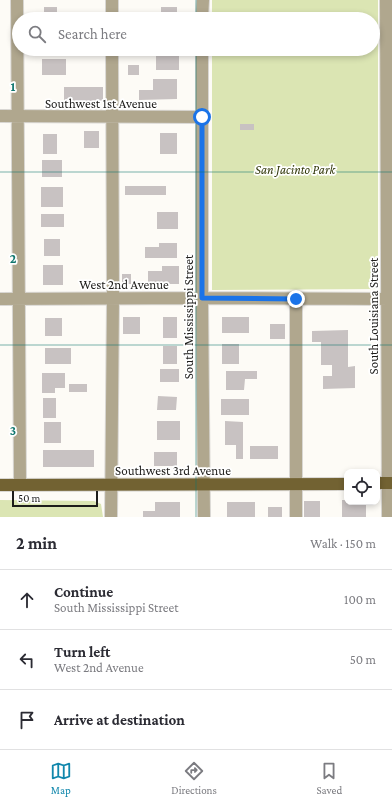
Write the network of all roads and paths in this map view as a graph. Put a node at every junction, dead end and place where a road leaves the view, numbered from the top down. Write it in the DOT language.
graph roads {
  1 [pos="18,0"];
  2 [pos="112,0"];
  3 [pos="202,0"];
  4 [pos="386,0"];
  5 [pos="18,12"];
  6 [pos="112,12"];
  7 [pos="202,12"];
  8 [pos="18,56"];
  9 [pos="112,56"];
  10 [pos="202,56"];
  11 [pos="389,115"];
  12 [pos="0,116"];
  13 [pos="18,116"];
  14 [pos="112,117"];
  15 [pos="202,117"];
  16 [pos="19,298"];
  17 [pos="113,298"];
  18 [pos="202,298"];
  19 [pos="0,299"];
  20 [pos="296,299"];
  21 [pos="390,299"];
  22 [pos="386,483"];
  23 [pos="0,484"];
  24 [pos="20,484"];
  25 [pos="111,484"];
  26 [pos="203,484"];
  27 [pos="296,484"];
  28 [pos="344,484"];
  29 [pos="111,517"];
  30 [pos="204,517"];
  31 [pos="296,517"];
  32 [pos="388,517"];
  1 -- 5 [label="street"];
  2 -- 6 [label="street"];
  3 -- 7 [label="street"];
  4 -- 11 [label="street, South Louisiana Street"];
  8 -- 13 [label="street"];
  9 -- 14 [label="street"];
  10 -- 15 [label="street, South Mississippi Street"];
  11 -- 21 [label="street, South Louisiana Street"];
  12 -- 13 [label="street, Southwest 1st Avenue"];
  13 -- 14 [label="street, Southwest 1st Avenue"];
  13 -- 16 [label="street"];
  14 -- 15 [label="street, Southwest 1st Avenue"];
  14 -- 17 [label="street"];
  15 -- 18 [label="street, South Mississippi Street"];
  16 -- 17 [label="street, West 2nd Avenue"];
  16 -- 19 [label="street, West 2nd Avenue"];
  16 -- 24 [label="street"];
  17 -- 18 [label="street, West 2nd Avenue"];
  17 -- 25 [label="street"];
  18 -- 20 [label="street, West 2nd Avenue"];
  18 -- 26 [label="street, South Mississippi Street"];
  20 -- 21 [label="street, West 2nd Avenue"];
  20 -- 27 [label="street"];
  21 -- 22 [label="street, South Louisiana Street"];
  22 -- 32 [label="street, South Louisiana Street"];
  23 -- 24 [label="main road, Southwest 3rd Avenue"];
  24 -- 25 [label="main road, Southwest 3rd Avenue"];
  25 -- 26 [label="main road, Southwest 3rd Avenue"];
  25 -- 29 [label="street"];
  26 -- 27 [label="main road, Southwest 3rd Avenue"];
  26 -- 30 [label="street, South Mississippi Street"];
  27 -- 28 [label="main road, Southwest 3rd Avenue"];
  27 -- 31 [label="street"];
}
